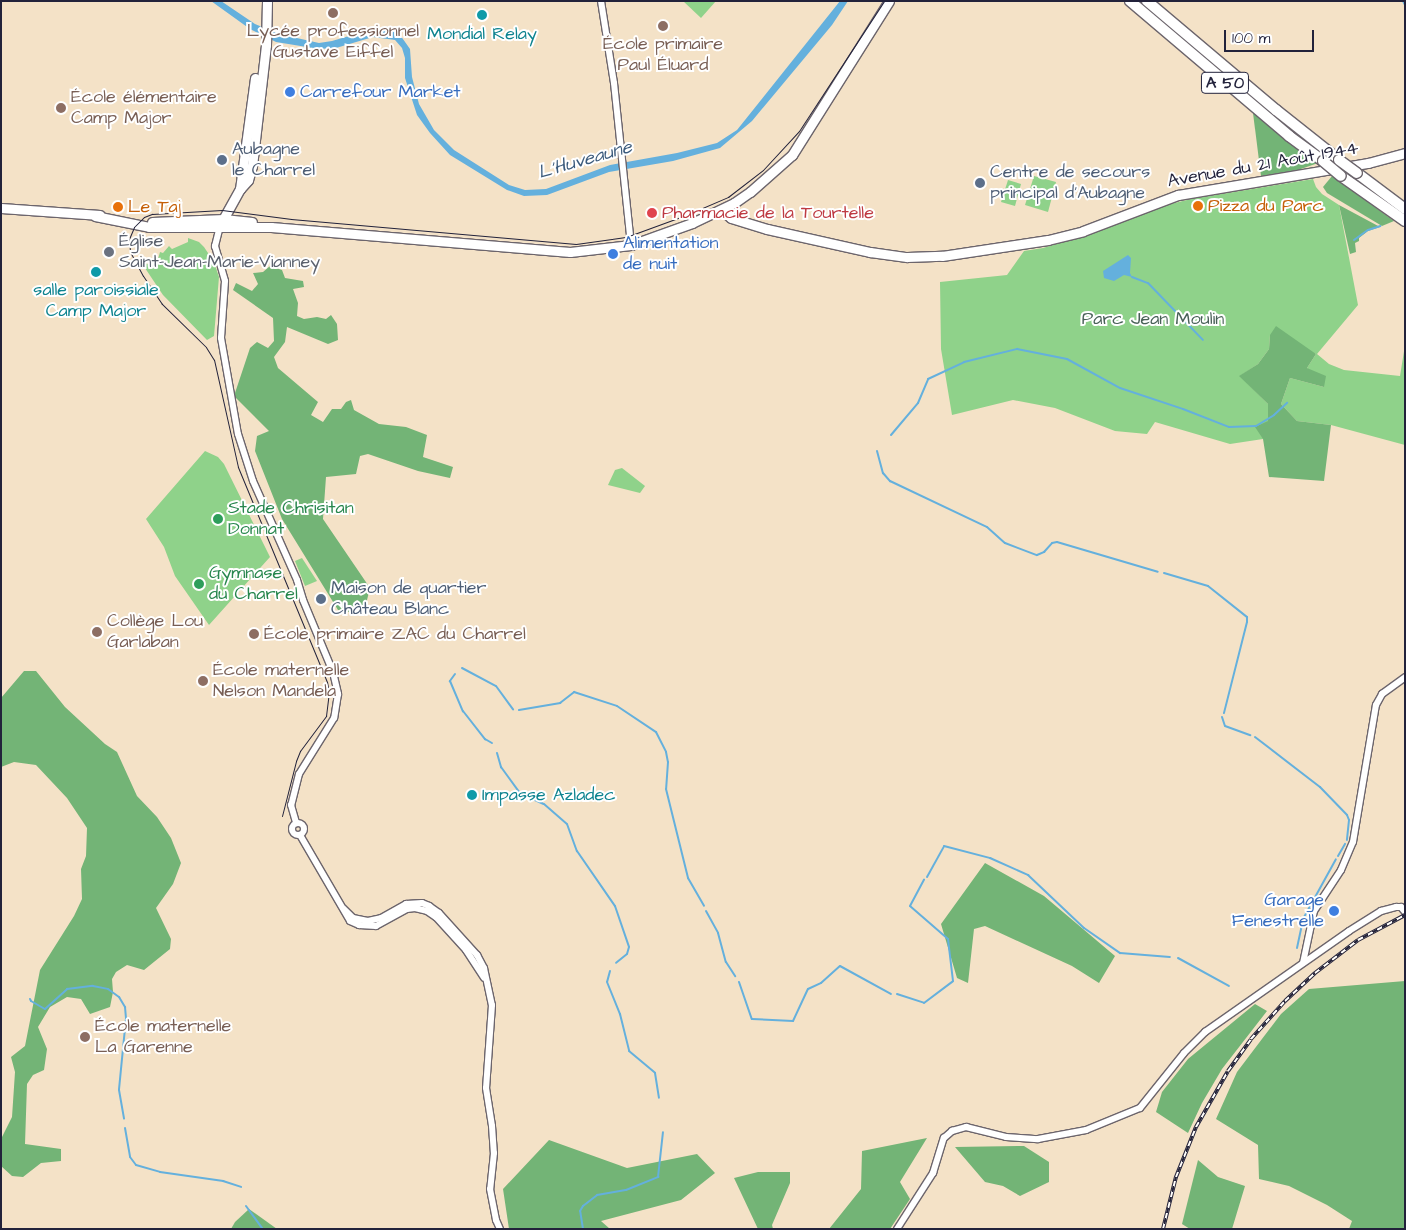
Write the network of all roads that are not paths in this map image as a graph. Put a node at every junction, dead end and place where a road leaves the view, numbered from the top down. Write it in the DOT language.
graph roads {
  1 [pos="262,1"];
  2 [pos="267,1"];
  3 [pos="601,1"];
  4 [pos="882,1"];
  5 [pos="889,1"];
  6 [pos="1130,1"];
  7 [pos="1147,1"];
  8 [pos="264,16"];
  9 [pos="868,34"];
  10 [pos="1405,153"];
  11 [pos="1,208"];
  12 [pos="1405,209"];
  13 [pos="722,210"];
  14 [pos="1405,221"];
  15 [pos="222,222"];
  16 [pos="631,245"];
  17 [pos="1405,677"];
  18 [pos="1403,909"];
  19 [pos="1303,963"];
  20 [pos="500,1229"];
  21 [pos="897,1229"];
  1 -- 8 [label="main road"];
  2 -- 8 [label="main road"];
  3 -- 16 [label="street"];
  4 -- 9 [label="main road"];
  5 -- 9 [label="main road"];
  6 -- 14 [label="highway, A 50, bridge"];
  7 -- 12 [label="highway, A 50, bridge"];
  8 -- 15 [label="main road"];
  9 -- 13 [label="main road"];
  10 -- 13 [label="main road, Avenue du 21 Août 1944"];
  11 -- 15 [label="main road"];
  13 -- 16 [label="main road"];
  15 -- 16 [label="main road"];
  15 -- 20 [label="street"];
  17 -- 19 [label="street"];
  18 -- 19 [label="street"];
  19 -- 21 [label="street"];
}
